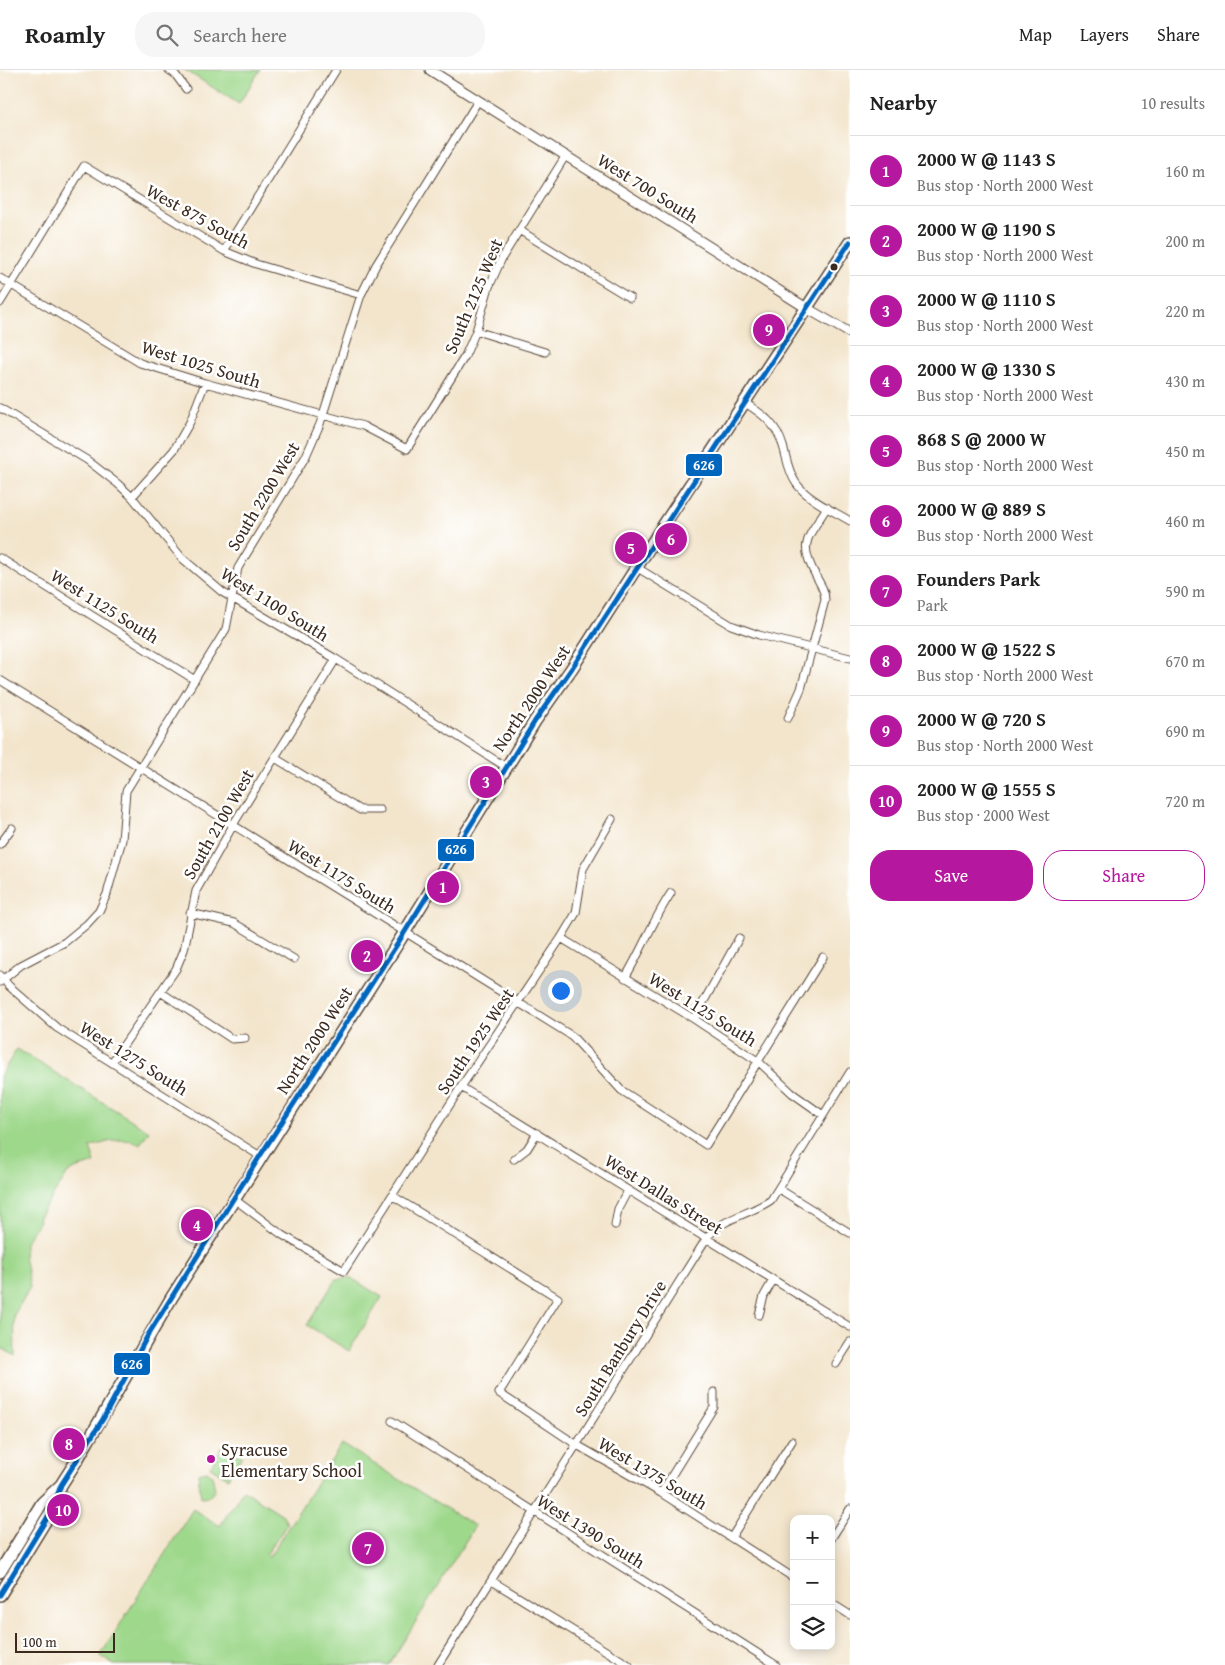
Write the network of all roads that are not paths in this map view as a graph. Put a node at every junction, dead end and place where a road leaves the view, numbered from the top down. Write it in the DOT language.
graph roads {
  1 [pos="169,70"];
  2 [pos="336,70"];
  3 [pos="430,70"];
  4 [pos="186,89"];
  5 [pos="478,101"];
  6 [pos="566,155"];
  7 [pos="519,230"];
  8 [pos="850,242"];
  9 [pos="224,251"];
  10 [pos="0,278"];
  11 [pos="11,285"];
  12 [pos="361,295"];
  13 [pos="630,298"];
  14 [pos="0,303"];
  15 [pos="808,309"];
  16 [pos="476,331"];
  17 [pos="850,333"];
  18 [pos="545,352"];
  19 [pos="204,384"];
  20 [pos="745,403"];
  21 [pos="0,408"];
  22 [pos="323,415"];
  23 [pos="407,449"];
  24 [pos="132,497"];
  25 [pos="827,507"];
  26 [pos="850,521"];
  27 [pos="0,558"];
  28 [pos="636,567"];
  29 [pos="231,597"];
  30 [pos="812,649"];
  31 [pos="850,658"];
  32 [pos="336,659"];
  33 [pos="0,680"];
  34 [pos="195,680"];
  35 [pos="788,718"];
  36 [pos="275,758"];
  37 [pos="506,767"];
  38 [pos="139,768"];
  39 [pos="380,810"];
  40 [pos="612,819"];
  41 [pos="233,825"];
  42 [pos="12,828"];
  43 [pos="0,844"];
  44 [pos="671,893"];
  45 [pos="190,913"];
  46 [pos="404,932"];
  47 [pos="561,938"];
  48 [pos="739,938"];
  49 [pos="823,956"];
  50 [pos="294,959"];
  51 [pos="625,978"];
  52 [pos="1,979"];
  53 [pos="162,993"];
  54 [pos="520,1002"];
  55 [pos="694,1019"];
  56 [pos="245,1038"];
  57 [pos="112,1062"];
  58 [pos="759,1062"];
  59 [pos="850,1072"];
  60 [pos="461,1087"];
  61 [pos="823,1115"];
  62 [pos="537,1133"];
  63 [pos="260,1156"];
  64 [pos="514,1159"];
  65 [pos="779,1189"];
  66 [pos="628,1190"];
  67 [pos="393,1196"];
  68 [pos="234,1199"];
  69 [pos="615,1225"];
  70 [pos="850,1232"];
  71 [pos="706,1239"];
  72 [pos="774,1280"];
  73 [pos="759,1316"];
  74 [pos="850,1328"];
  75 [pos="850,1342"];
  76 [pos="836,1364"];
  77 [pos="714,1392"];
  78 [pos="392,1421"];
  79 [pos="792,1441"];
  80 [pos="576,1445"];
  81 [pos="61,1485"];
  82 [pos="660,1493"];
  83 [pos="850,1509"];
  84 [pos="534,1513"];
  85 [pos="835,1533"];
  86 [pos="731,1538"];
  87 [pos="0,1572"];
  88 [pos="790,1575"];
  89 [pos="492,1581"];
  90 [pos="0,1595"];
  91 [pos="834,1605"];
  92 [pos="850,1615"];
  93 [pos="438,1665"];
  94 [pos="629,1665"];
  95 [pos="776,1665"];
  1 -- 4 [label="street"];
  2 -- 9 [label="street"];
  3 -- 5 [label="street, West 700 South"];
  5 -- 6 [label="street, West 700 South"];
  5 -- 12 [label="street, South 2200 West"];
  6 -- 7 [label="street, South 2125 West"];
  6 -- 15 [label="street, West 700 South"];
  7 -- 13 [label="street"];
  7 -- 16 [label="street, South 2125 West"];
  8 -- 15 [label="main road, North 2000 West"];
  9 -- 11 [label="street, West 875 South"];
  9 -- 12 [label="street, West 875 South"];
  10 -- 11 [label="street, West 1025 South"];
  11 -- 14 [label="street"];
  11 -- 19 [label="street, West 1025 South"];
  12 -- 22 [label="street, South 2200 West"];
  15 -- 17 [label="street, West 700 South"];
  15 -- 20 [label="main road, North 2000 West"];
  16 -- 18 [label="street"];
  16 -- 23 [label="street, South 2125 West"];
  19 -- 22 [label="street, West 1025 South"];
  19 -- 24 [label="street"];
  20 -- 25 [label="street"];
  20 -- 28 [label="main road, North 2000 West"];
  21 -- 24 [label="street, West 1100 South"];
  22 -- 23 [label="street, West 1025 South"];
  22 -- 29 [label="street, South 2200 West"];
  24 -- 29 [label="street, West 1100 South"];
  25 -- 26 [label="street"];
  25 -- 30 [label="street"];
  27 -- 34 [label="street, West 1125 South"];
  28 -- 30 [label="street"];
  28 -- 37 [label="main road, North 2000 West"];
  29 -- 32 [label="street, West 1100 South"];
  29 -- 34 [label="street, South 2200 West"];
  30 -- 31 [label="street"];
  30 -- 35 [label="street"];
  32 -- 36 [label="street, South 2100 West"];
  32 -- 37 [label="street, West 1100 South"];
  33 -- 38 [label="street, West 1175 South"];
  34 -- 38 [label="street, South 2200 West"];
  36 -- 39 [label="street"];
  36 -- 41 [label="street, South 2100 West"];
  37 -- 46 [label="main road, North 2000 West"];
  38 -- 41 [label="street, West 1175 South"];
  38 -- 52 [label="street, South 2200 West"];
  40 -- 47 [label="street, South 1925 West"];
  41 -- 45 [label="street, South 2100 West"];
  41 -- 46 [label="street, West 1175 South"];
  42 -- 43 [label="street"];
  44 -- 51 [label="street"];
  45 -- 50 [label="street"];
  45 -- 53 [label="street, South 2100 West"];
  46 -- 54 [label="street, West 1175 South"];
  46 -- 63 [label="main road, North 2000 West"];
  47 -- 51 [label="street, West 1125 South"];
  47 -- 54 [label="street, South 1925 West"];
  48 -- 55 [label="street"];
  49 -- 58 [label="street"];
  51 -- 55 [label="street, West 1125 South"];
  52 -- 57 [label="street, West 1275 South"];
  53 -- 56 [label="street"];
  53 -- 57 [label="street, South 2100 West"];
  54 -- 58 [label="street, West 1175 South"];
  54 -- 60 [label="street, South 1925 West"];
  55 -- 58 [label="street, West 1125 South"];
  57 -- 63 [label="street, West 1275 South"];
  58 -- 61 [label="street, West 1125 South"];
  59 -- 61 [label="street, South Banbury Drive"];
  60 -- 62 [label="street, West Dallas Street"];
  60 -- 67 [label="street, South 1925 West"];
  61 -- 65 [label="street, South Banbury Drive"];
  62 -- 64 [label="street"];
  62 -- 66 [label="street, West Dallas Street"];
  63 -- 68 [label="main road, North 2000 West"];
  65 -- 70 [label="street"];
  65 -- 71 [label="street, South Banbury Drive"];
  66 -- 69 [label="street"];
  66 -- 71 [label="street, West Dallas Street"];
  67 -- 68 [label="street, South 1925 West"];
  67 -- 80 [label="street, West 1375 South"];
  68 -- 81 [label="main road, North 2000 West"];
  71 -- 72 [label="street, West Dallas Street"];
  71 -- 80 [label="street, South Banbury Drive"];
  72 -- 73 [label="street"];
  72 -- 74 [label="street, West Dallas Street"];
  75 -- 76 [label="street"];
  77 -- 82 [label="street"];
  78 -- 84 [label="street, West 1390 South"];
  79 -- 86 [label="street"];
  80 -- 82 [label="street, West 1375 South"];
  80 -- 84 [label="street, South Banbury Drive"];
  81 -- 87 [label="main road"];
  81 -- 90 [label="main road"];
  82 -- 86 [label="street, West 1375 South"];
  83 -- 85 [label="street"];
  84 -- 89 [label="street, South Banbury Drive"];
  84 -- 95 [label="street, West 1390 South"];
  86 -- 88 [label="street, West 1375 South"];
  89 -- 93 [label="street, South Banbury Drive"];
  89 -- 94 [label="street"];
  91 -- 92 [label="street"];
}
